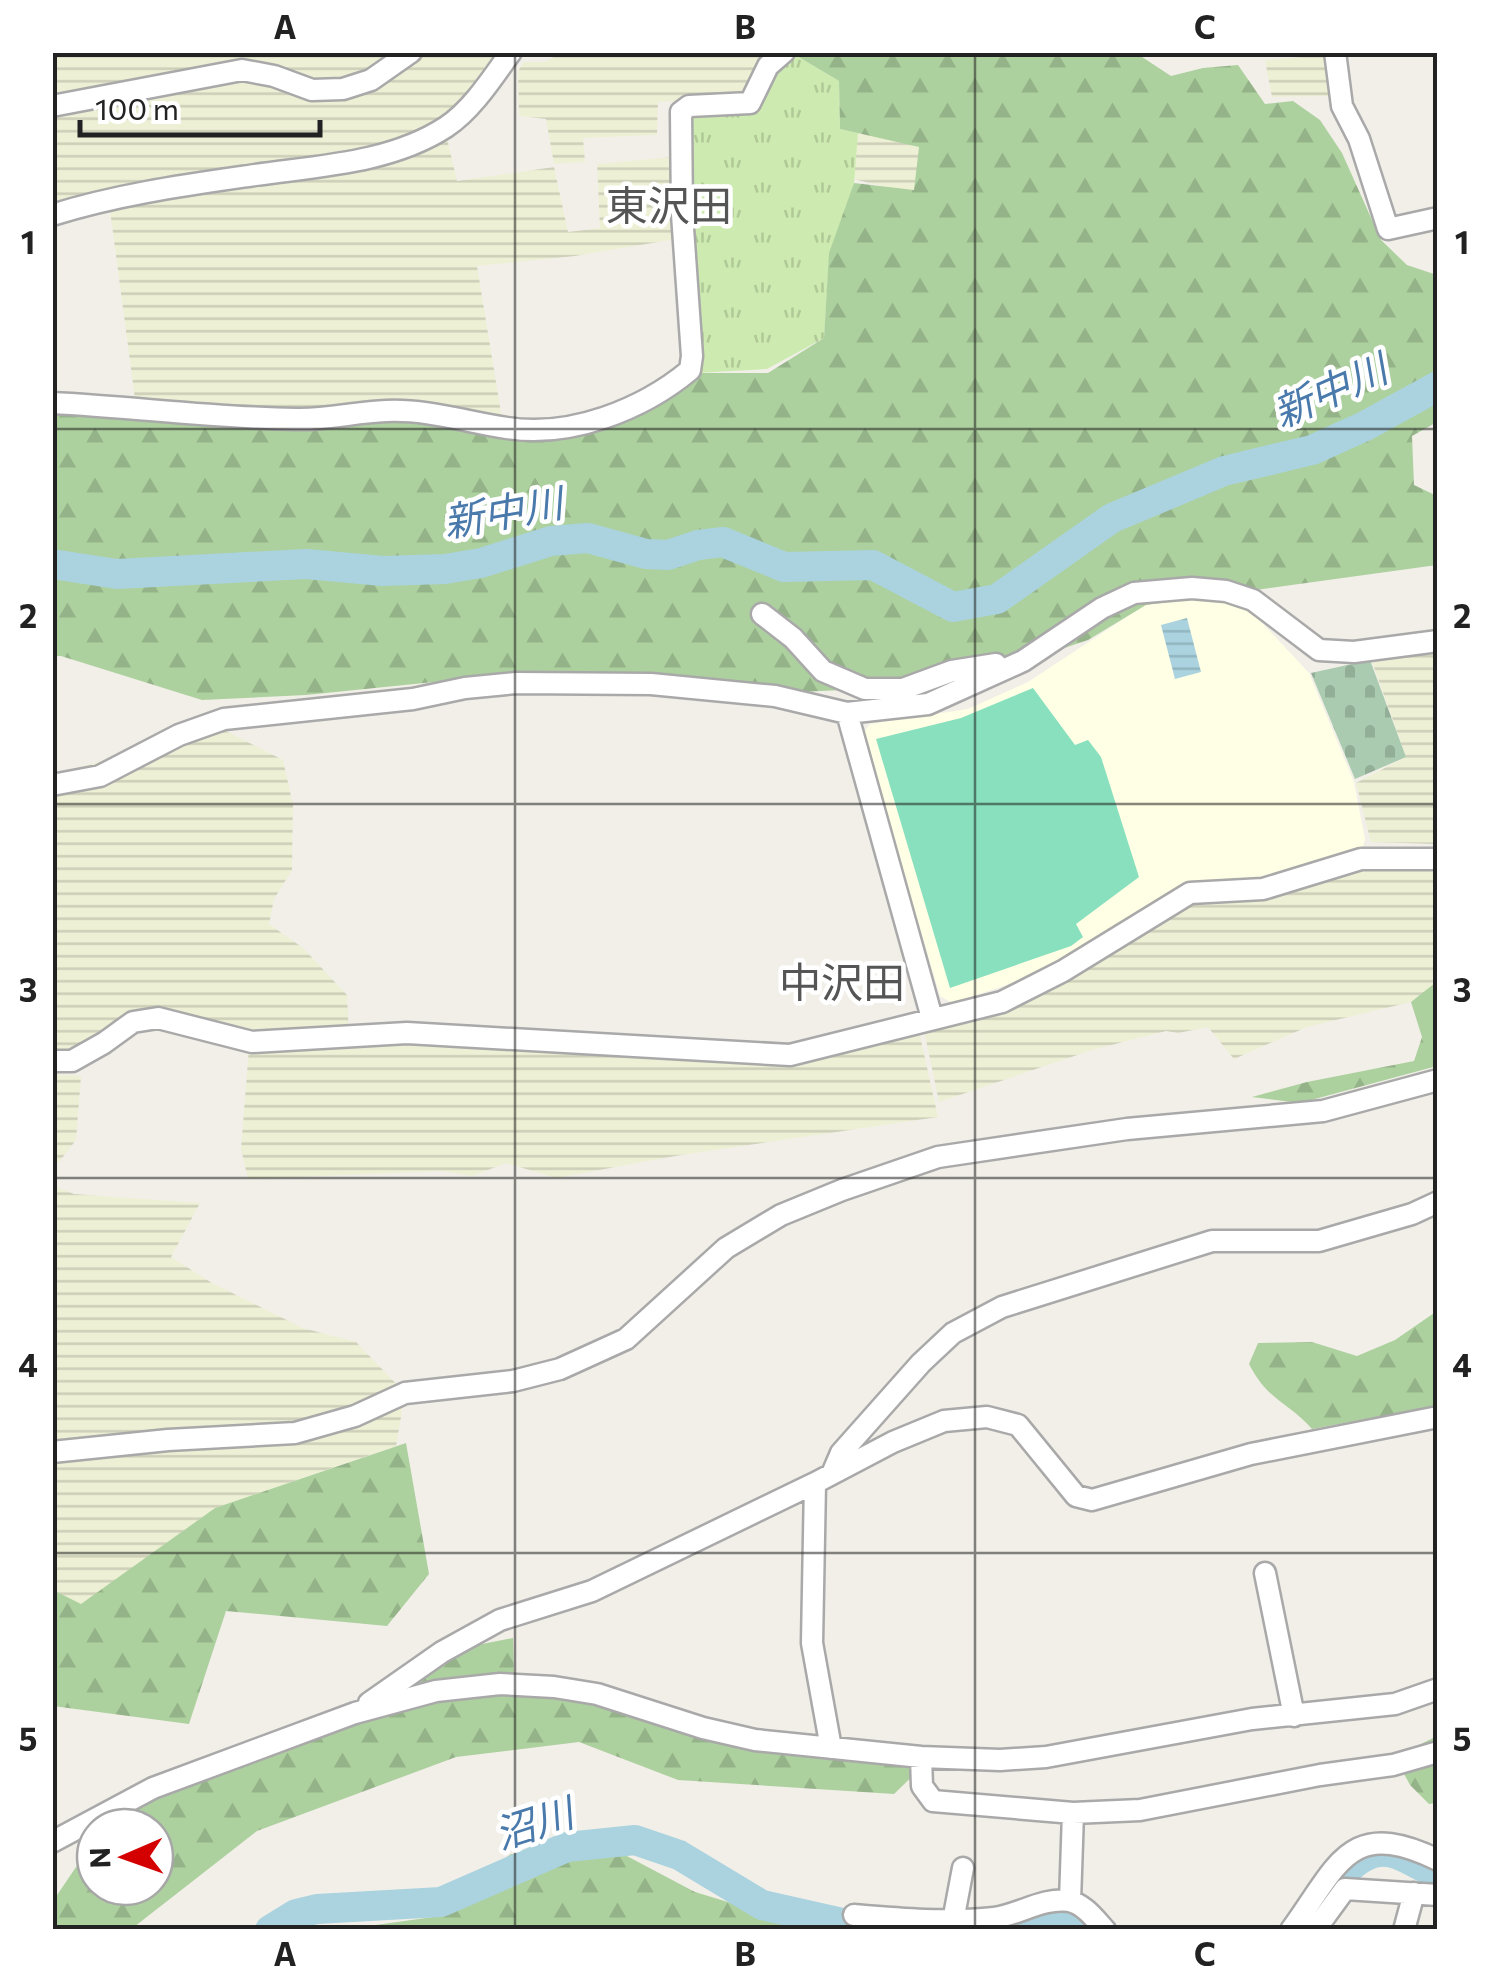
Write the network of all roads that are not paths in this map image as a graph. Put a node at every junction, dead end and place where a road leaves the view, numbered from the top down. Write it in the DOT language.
graph roads {
  1 [pos="411,52"];
  2 [pos="511,52"];
  3 [pos="784,52"];
  4 [pos="1335,52"];
  5 [pos="52,106"];
  6 [pos="52,215"];
  7 [pos="1438,218"];
  8 [pos="52,403"];
  9 [pos="762,614"];
  10 [pos="1438,641"];
  11 [pos="1023,660"];
  12 [pos="846,713"];
  13 [pos="52,785"];
  14 [pos="1438,859"];
  15 [pos="932,1018"];
  16 [pos="52,1061"];
  17 [pos="1438,1080"];
  18 [pos="1438,1202"];
  19 [pos="1438,1417"];
  20 [pos="52,1452"];
  21 [pos="824,1479"];
  22 [pos="1265,1572"];
  23 [pos="1438,1689"];
  24 [pos="355,1713"];
  25 [pos="1294,1716"];
  26 [pos="831,1748"];
  27 [pos="1438,1752"];
  28 [pos="921,1757"];
  29 [pos="1072,1813"];
  30 [pos="52,1842"];
  31 [pos="1438,1860"];
  32 [pos="963,1868"];
  33 [pos="1414,1893"];
  34 [pos="1438,1894"];
  35 [pos="1070,1901"];
  36 [pos="854,1915"];
  37 [pos="953,1921"];
  38 [pos="1104,1930"];
  39 [pos="1291,1930"];
  40 [pos="1316,1930"];
  41 [pos="1404,1930"];
  1 -- 5 [label="street"];
  2 -- 6 [label="street"];
  3 -- 8 [label="street"];
  4 -- 7 [label="street"];
  9 -- 11 [label="street"];
  10 -- 11 [label="street"];
  11 -- 12 [label="street"];
  12 -- 13 [label="street"];
  12 -- 15 [label="street"];
  14 -- 15 [label="street"];
  15 -- 16 [label="street"];
  17 -- 20 [label="street"];
  18 -- 21 [label="street"];
  19 -- 21 [label="street"];
  21 -- 24 [label="street"];
  21 -- 26 [label="street"];
  22 -- 25 [label="street"];
  23 -- 25 [label="street"];
  24 -- 26 [label="street"];
  24 -- 30 [label="street"];
  25 -- 28 [label="street"];
  26 -- 28 [label="street"];
  27 -- 29 [label="street"];
  28 -- 29 [label="street"];
  29 -- 35 [label="street"];
  31 -- 39 [label="street"];
  32 -- 37 [label="street"];
  33 -- 34 [label="street"];
  33 -- 40 [label="street"];
  33 -- 41 [label="street"];
  35 -- 37 [label="street"];
  35 -- 38 [label="street"];
  36 -- 37 [label="street"];
}
